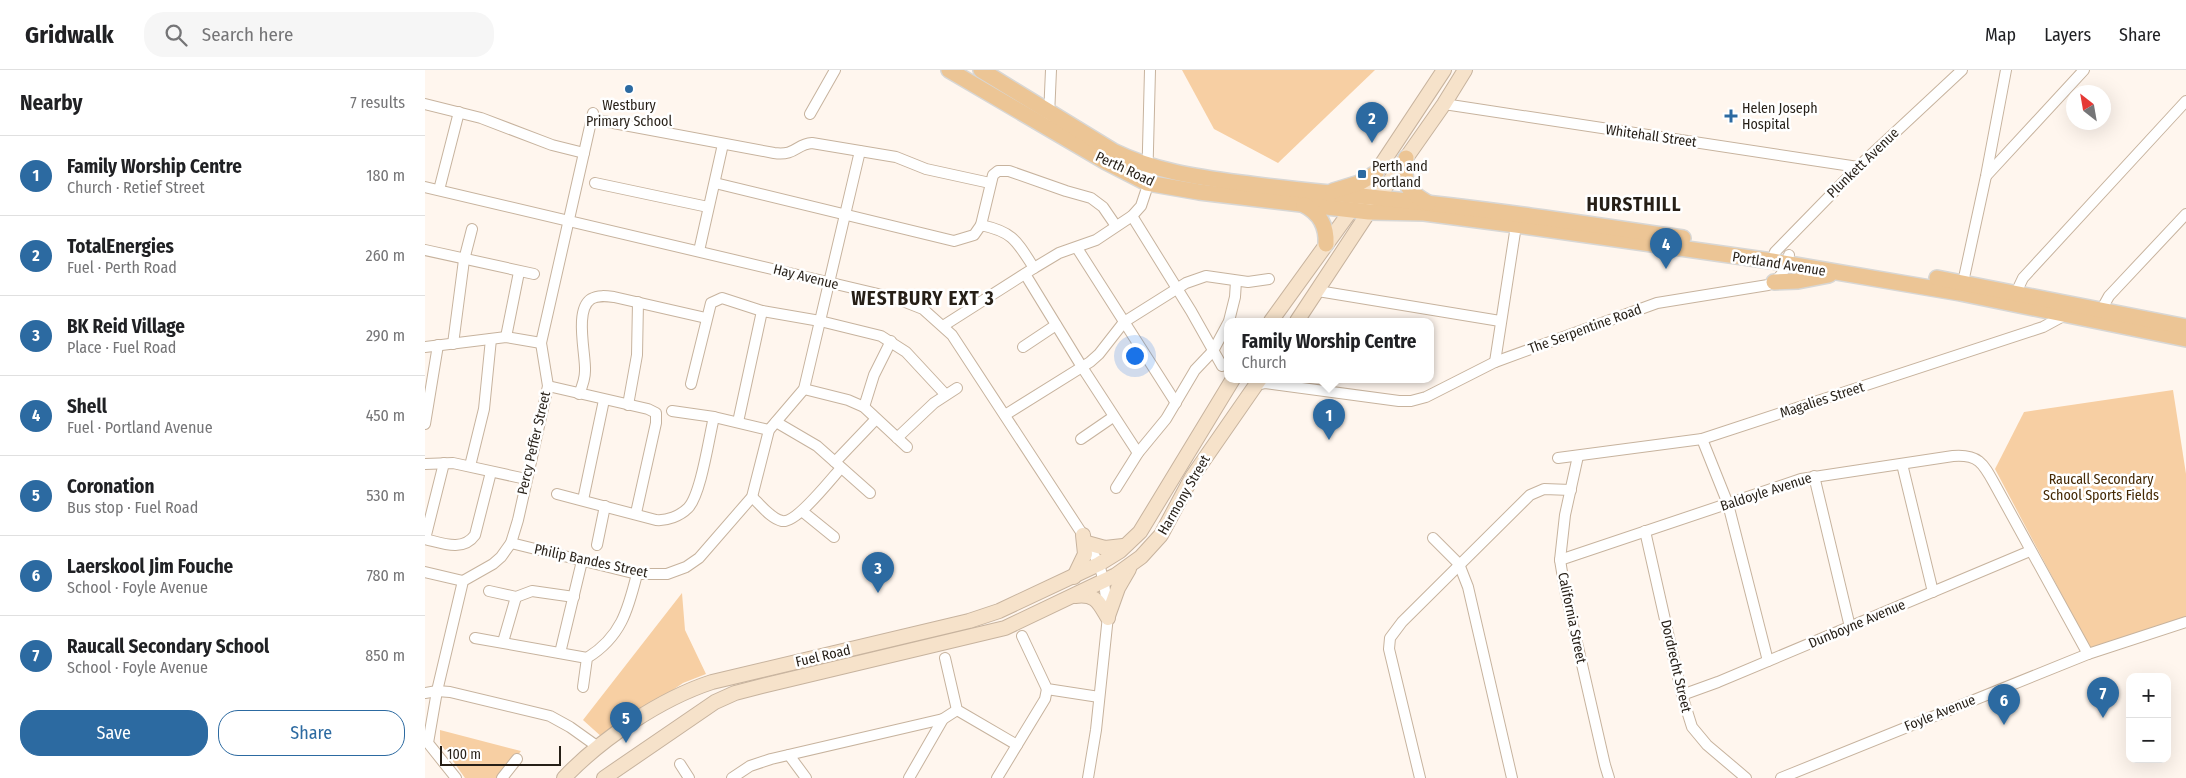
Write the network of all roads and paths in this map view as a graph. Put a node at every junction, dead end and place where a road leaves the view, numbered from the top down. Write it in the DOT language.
graph roads {
  1 [pos="835,70"];
  2 [pos="949,70"];
  3 [pos="981,70"];
  4 [pos="1051,70"];
  5 [pos="1150,70"];
  6 [pos="1444,70"];
  7 [pos="1465,70"];
  8 [pos="1962,70"];
  9 [pos="2006,70"];
  10 [pos="2084,70"];
  11 [pos="2186,102"];
  12 [pos="425,104"];
  13 [pos="1444,104"];
  14 [pos="459,112"];
  15 [pos="810,114"];
  16 [pos="1048,119"];
  17 [pos="723,144"];
  18 [pos="861,151"];
  19 [pos="584,154"];
  20 [pos="1406,158"];
  21 [pos="1148,166"];
  22 [pos="1858,167"];
  23 [pos="1376,173"];
  24 [pos="1986,176"];
  25 [pos="595,183"];
  26 [pos="715,183"];
  27 [pos="990,183"];
  28 [pos="1147,183"];
  29 [pos="425,187"];
  30 [pos="439,190"];
  31 [pos="1322,194"];
  32 [pos="1360,196"];
  33 [pos="1378,198"];
  34 [pos="1301,204"];
  35 [pos="1430,204"];
  36 [pos="709,208"];
  37 [pos="1352,209"];
  38 [pos="1369,212"];
  39 [pos="846,214"];
  40 [pos="2186,214"];
  41 [pos="1132,216"];
  42 [pos="1517,219"];
  43 [pos="569,220"];
  44 [pos="981,225"];
  45 [pos="1116,226"];
  46 [pos="472,229"];
  47 [pos="1326,244"];
  48 [pos="1077,248"];
  49 [pos="425,250"];
  50 [pos="699,251"];
  51 [pos="1781,258"];
  52 [pos="464,260"];
  53 [pos="1029,271"];
  54 [pos="519,272"];
  55 [pos="1838,273"];
  56 [pos="534,274"];
  57 [pos="1269,278"];
  58 [pos="1236,281"];
  59 [pos="1774,282"];
  60 [pos="830,283"];
  61 [pos="1962,287"];
  62 [pos="1177,288"];
  63 [pos="1318,290"];
  64 [pos="2013,298"];
  65 [pos="638,302"];
  66 [pos="2069,308"];
  67 [pos="762,311"];
  68 [pos="2099,315"];
  69 [pos="2133,317"];
  70 [pos="706,318"];
  71 [pos="1229,318"];
  72 [pos="1273,318"];
  73 [pos="1299,318"];
  74 [pos="2186,318"];
  75 [pos="1500,320"];
  76 [pos="820,321"];
  77 [pos="1124,322"];
  78 [pos="1056,325"];
  79 [pos="943,326"];
  80 [pos="2186,328"];
  81 [pos="1224,330"];
  82 [pos="506,337"];
  83 [pos="2186,338"];
  84 [pos="491,339"];
  85 [pos="891,341"];
  86 [pos="541,343"];
  87 [pos="453,344"];
  88 [pos="438,345"];
  89 [pos="425,347"];
  90 [pos="1023,347"];
  91 [pos="1213,351"];
  92 [pos="1495,362"];
  93 [pos="1222,366"];
  94 [pos="1081,367"];
  95 [pos="1230,383"];
  96 [pos="1256,383"];
  97 [pos="1265,383"];
  98 [pos="1291,383"];
  99 [pos="691,384"];
  100 [pos="548,386"];
  101 [pos="1296,387"];
  102 [pos="957,388"];
  103 [pos="804,389"];
  104 [pos="579,394"];
  105 [pos="945,394"];
  106 [pos="605,400"];
  107 [pos="1176,403"];
  108 [pos="628,405"];
  109 [pos="863,407"];
  110 [pos="673,411"];
  111 [pos="1005,415"];
  112 [pos="714,417"];
  113 [pos="1113,417"];
  114 [pos="876,419"];
  115 [pos="738,422"];
  116 [pos="425,424"];
  117 [pos="772,426"];
  118 [pos="897,438"];
  119 [pos="1081,439"];
  120 [pos="1702,439"];
  121 [pos="907,446"];
  122 [pos="1138,453"];
  123 [pos="1578,456"];
  124 [pos="1558,458"];
  125 [pos="444,463"];
  126 [pos="425,464"];
  127 [pos="1902,464"];
  128 [pos="838,465"];
  129 [pos="470,466"];
  130 [pos="491,472"];
  131 [pos="1814,476"];
  132 [pos="526,480"];
  133 [pos="1116,488"];
  134 [pos="1571,490"];
  135 [pos="870,493"];
  136 [pos="557,494"];
  137 [pos="752,497"];
  138 [pos="583,500"];
  139 [pos="1728,504"];
  140 [pos="605,506"];
  141 [pos="802,511"];
  142 [pos="637,513"];
  143 [pos="1645,531"];
  144 [pos="834,536"];
  145 [pos="1433,538"];
  146 [pos="425,539"];
  147 [pos="1085,539"];
  148 [pos="511,543"];
  149 [pos="1130,543"];
  150 [pos="597,544"];
  151 [pos="2030,550"];
  152 [pos="1560,560"];
  153 [pos="582,561"];
  154 [pos="1099,564"];
  155 [pos="1133,564"];
  156 [pos="1459,564"];
  157 [pos="425,572"];
  158 [pos="637,574"];
  159 [pos="1073,577"];
  160 [pos="463,581"];
  161 [pos="1104,582"];
  162 [pos="489,591"];
  163 [pos="1933,592"];
  164 [pos="1075,596"];
  165 [pos="516,597"];
  166 [pos="574,597"];
  167 [pos="1108,617"];
  168 [pos="2186,622"];
  169 [pos="1850,627"];
  170 [pos="1022,636"];
  171 [pos="475,638"];
  172 [pos="503,642"];
  173 [pos="560,653"];
  174 [pos="2088,654"];
  175 [pos="587,658"];
  176 [pos="945,658"];
  177 [pos="1768,661"];
  178 [pos="583,687"];
  179 [pos="1047,689"];
  180 [pos="437,691"];
  181 [pos="425,693"];
  182 [pos="1683,695"];
  183 [pos="1099,697"];
  184 [pos="957,710"];
  185 [pos="943,719"];
  186 [pos="428,743"];
  187 [pos="1017,745"];
  188 [pos="597,747"];
  189 [pos="789,755"];
  190 [pos="425,757"];
  191 [pos="517,759"];
  192 [pos="680,764"];
  193 [pos="456,778"];
  194 [pos="502,778"];
  195 [pos="564,778"];
  196 [pos="604,778"];
  197 [pos="689,778"];
  198 [pos="732,778"];
  199 [pos="805,778"];
  200 [pos="909,778"];
  201 [pos="997,778"];
  202 [pos="1088,778"];
  203 [pos="1420,778"];
  204 [pos="1512,778"];
  205 [pos="1609,778"];
  206 [pos="1746,778"];
  207 [pos="1781,778"];
  1 -- 15 [label="street"];
  2 -- 16 [label="main road, Perth Road"];
  3 -- 16 [label="main road, Perth Road"];
  4 -- 16 [label="street"];
  5 -- 21 [label="street"];
  6 -- 23 [label="main road"];
  7 -- 13 [label="main road"];
  8 -- 22 [label="street, Plunkett Avenue"];
  9 -- 24 [label="street"];
  10 -- 24 [label="street"];
  11 -- 64 [label="street"];
  12 -- 14 [label="street"];
  13 -- 20 [label="main road"];
  13 -- 22 [label="street, Whitehall Street"];
  14 -- 19 [label="street"];
  14 -- 30 [label="street"];
  16 -- 21 [label="main road, Perth Road"];
  16 -- 28 [label="main road, Perth Road"];
  17 -- 18 [label="street"];
  17 -- 19 [label="street, Percy Peffer Street"];
  17 -- 26 [label="street"];
  18 -- 27 [label="street"];
  18 -- 39 [label="street, Philip Bandes Street"];
  19 -- 43 [label="street, Percy Peffer Street"];
  20 -- 33 [label="main road"];
  20 -- 35 [label="main road"];
  21 -- 28 [label="street"];
  21 -- 31 [label="main road, Perth Road"];
  22 -- 51 [label="street, Plunkett Avenue"];
  23 -- 31 [label="main road"];
  23 -- 32 [label="main road"];
  24 -- 61 [label="street"];
  25 -- 36 [label="street"];
  26 -- 36 [label="street"];
  26 -- 39 [label="street"];
  27 -- 44 [label="street"];
  27 -- 45 [label="street"];
  28 -- 34 [label="main road, Perth Road"];
  28 -- 41 [label="street"];
  29 -- 30 [label="street, Hay Avenue"];
  30 -- 43 [label="street, Hay Avenue"];
  31 -- 32 [label="main road, Perth Road"];
  32 -- 33 [label="main road, Perth Road"];
  32 -- 37 [label="main road"];
  33 -- 35 [label="main road, Portland Avenue"];
  33 -- 38 [label="main road"];
  34 -- 37 [label="main road, Perth Road"];
  34 -- 47 [label="main road"];
  35 -- 42 [label="main road, Portland Avenue"];
  36 -- 50 [label="street"];
  37 -- 38 [label="main road, Perth Road"];
  37 -- 47 [label="main road"];
  38 -- 42 [label="main road, Portland Avenue"];
  38 -- 63 [label="main road"];
  39 -- 44 [label="street"];
  39 -- 60 [label="street, Philip Bandes Street"];
  40 -- 68 [label="street"];
  41 -- 45 [label="street"];
  41 -- 62 [label="street"];
  42 -- 51 [label="main road, Portland Avenue"];
  42 -- 75 [label="street"];
  43 -- 50 [label="street, Hay Avenue"];
  43 -- 86 [label="street, Percy Peffer Street"];
  44 -- 53 [label="street"];
  45 -- 48 [label="street"];
  46 -- 52 [label="street"];
  47 -- 72 [label="main road"];
  48 -- 53 [label="street"];
  48 -- 77 [label="street"];
  49 -- 52 [label="street"];
  50 -- 60 [label="street, Hay Avenue"];
  51 -- 55 [label="main road, Portland Avenue"];
  51 -- 59 [label="street"];
  51 -- 61 [label="main road, Portland Avenue"];
  52 -- 54 [label="street"];
  52 -- 87 [label="street"];
  53 -- 78 [label="street"];
  53 -- 79 [label="street"];
  54 -- 56 [label="street"];
  54 -- 82 [label="street"];
  55 -- 59 [label="main road"];
  55 -- 61 [label="main road, Portland Avenue"];
  57 -- 58 [label="street"];
  58 -- 62 [label="street"];
  58 -- 71 [label="street"];
  59 -- 92 [label="street, The Serpentine Road"];
  60 -- 76 [label="street, Philip Bandes Street"];
  60 -- 79 [label="street, Hay Avenue"];
  61 -- 64 [label="main road, Portland Avenue"];
  62 -- 77 [label="street"];
  62 -- 91 [label="street"];
  63 -- 73 [label="main road"];
  63 -- 75 [label="street"];
  64 -- 66 [label="main road, Portland Avenue"];
  65 -- 70 [label="street"];
  65 -- 104 [label="street"];
  65 -- 108 [label="street"];
  66 -- 68 [label="main road, Portland Avenue"];
  66 -- 120 [label="street, Magalies Street"];
  67 -- 70 [label="street"];
  67 -- 76 [label="street"];
  67 -- 115 [label="street"];
  68 -- 69 [label="main road, Portland Avenue"];
  68 -- 83 [label="main road, Portland Avenue"];
  69 -- 74 [label="main road"];
  69 -- 80 [label="main road, Portland Avenue"];
  70 -- 99 [label="street"];
  75 -- 92 [label="street"];
  76 -- 85 [label="street"];
  76 -- 103 [label="street, Philip Bandes Street"];
  77 -- 94 [label="street"];
  77 -- 107 [label="street"];
  78 -- 90 [label="street"];
  78 -- 94 [label="street"];
  79 -- 111 [label="street, Hay Avenue"];
  81 -- 91 [label="street"];
  82 -- 84 [label="street"];
  82 -- 86 [label="street"];
  84 -- 87 [label="street"];
  84 -- 129 [label="street"];
  85 -- 105 [label="street"];
  85 -- 109 [label="street"];
  86 -- 100 [label="street, Percy Peffer Street"];
  87 -- 88 [label="street"];
  88 -- 89 [label="street"];
  88 -- 116 [label="street"];
  91 -- 93 [label="street"];
  91 -- 107 [label="street"];
  92 -- 101 [label="street, The Serpentine Road"];
  94 -- 111 [label="street"];
  94 -- 113 [label="street"];
  95 -- 149 [label="main road, Harmony Street"];
  96 -- 155 [label="main road, Harmony Street"];
  97 -- 101 [label="street, The Serpentine Road"];
  98 -- 101 [label="street"];
  100 -- 104 [label="street"];
  100 -- 132 [label="street, Percy Peffer Street"];
  102 -- 105 [label="street"];
  103 -- 109 [label="street"];
  103 -- 117 [label="street, Philip Bandes Street"];
  104 -- 106 [label="street"];
  105 -- 118 [label="street"];
  106 -- 108 [label="street"];
  106 -- 138 [label="street"];
  107 -- 122 [label="street"];
  108 -- 142 [label="street"];
  109 -- 114 [label="street"];
  110 -- 112 [label="street"];
  111 -- 147 [label="street, Hay Avenue"];
  112 -- 115 [label="street"];
  112 -- 142 [label="street"];
  113 -- 119 [label="street"];
  113 -- 122 [label="street"];
  114 -- 118 [label="street"];
  114 -- 128 [label="street"];
  115 -- 117 [label="street"];
  117 -- 128 [label="street"];
  117 -- 137 [label="street, Philip Bandes Street"];
  118 -- 121 [label="street"];
  120 -- 123 [label="street, Magalies Street"];
  120 -- 139 [label="street"];
  122 -- 133 [label="street"];
  123 -- 124 [label="street, Magalies Street"];
  123 -- 134 [label="street, California Street"];
  125 -- 126 [label="street"];
  125 -- 129 [label="street"];
  125 -- 146 [label="street"];
  127 -- 131 [label="street, Baldoyle Avenue"];
  127 -- 151 [label="street, Baldoyle Avenue"];
  127 -- 163 [label="street"];
  128 -- 135 [label="street"];
  128 -- 141 [label="street"];
  129 -- 130 [label="street"];
  130 -- 132 [label="street"];
  130 -- 146 [label="street"];
  131 -- 139 [label="street, Baldoyle Avenue"];
  131 -- 169 [label="street"];
  132 -- 148 [label="street, Percy Peffer Street"];
  134 -- 152 [label="street, California Street"];
  134 -- 156 [label="street"];
  136 -- 138 [label="street"];
  137 -- 141 [label="street"];
  137 -- 158 [label="street, Philip Bandes Street"];
  138 -- 140 [label="street"];
  139 -- 143 [label="street, Baldoyle Avenue"];
  139 -- 177 [label="street"];
  140 -- 142 [label="street"];
  140 -- 150 [label="street"];
  141 -- 144 [label="street"];
  143 -- 152 [label="street, Baldoyle Avenue"];
  143 -- 182 [label="street, Dordrecht Street"];
  145 -- 156 [label="street"];
  147 -- 149 [label="main road"];
  147 -- 154 [label="street, Hay Avenue"];
  147 -- 159 [label="main road"];
  148 -- 153 [label="street, Philip Bandes Street"];
  148 -- 160 [label="street, Percy Peffer Street"];
  149 -- 154 [label="main road, Harmony Street"];
  151 -- 163 [label="street, Dunboyne Avenue"];
  151 -- 174 [label="street"];
  152 -- 205 [label="street, California Street"];
  153 -- 158 [label="street, Philip Bandes Street"];
  153 -- 166 [label="street"];
  154 -- 159 [label="main road, Fuel Road"];
  154 -- 161 [label="street, Hay Avenue"];
  155 -- 161 [label="main road, Harmony Street"];
  155 -- 167 [label="main road"];
  156 -- 203 [label="street"];
  156 -- 204 [label="street"];
  157 -- 160 [label="street"];
  158 -- 175 [label="street"];
  159 -- 188 [label="main road, Fuel Road"];
  160 -- 180 [label="street"];
  161 -- 164 [label="main road, Fuel Road"];
  161 -- 167 [label="street"];
  162 -- 165 [label="street"];
  163 -- 169 [label="street, Dunboyne Avenue"];
  164 -- 167 [label="main road"];
  164 -- 196 [label="main road, Fuel Road"];
  165 -- 166 [label="street"];
  165 -- 172 [label="street"];
  166 -- 173 [label="street"];
  167 -- 183 [label="street"];
  168 -- 174 [label="street, Foyle Avenue"];
  169 -- 177 [label="street, Dunboyne Avenue"];
  170 -- 179 [label="street"];
  171 -- 172 [label="street"];
  172 -- 173 [label="street"];
  173 -- 175 [label="street"];
  174 -- 207 [label="street, Foyle Avenue"];
  175 -- 178 [label="street"];
  176 -- 184 [label="street"];
  177 -- 182 [label="street, Dunboyne Avenue"];
  179 -- 183 [label="street"];
  179 -- 187 [label="street"];
  180 -- 181 [label="street"];
  180 -- 186 [label="street"];
  180 -- 188 [label="street"];
  182 -- 206 [label="street, Dordrecht Street"];
  183 -- 202 [label="street"];
  184 -- 185 [label="street"];
  184 -- 187 [label="street"];
  185 -- 189 [label="street"];
  185 -- 200 [label="street"];
  186 -- 190 [label="street"];
  186 -- 193 [label="street"];
  187 -- 201 [label="street"];
  188 -- 195 [label="main road, Fuel Road"];
  189 -- 198 [label="street"];
  189 -- 199 [label="street"];
  191 -- 194 [label="street"];
  192 -- 197 [label="street"];
}
